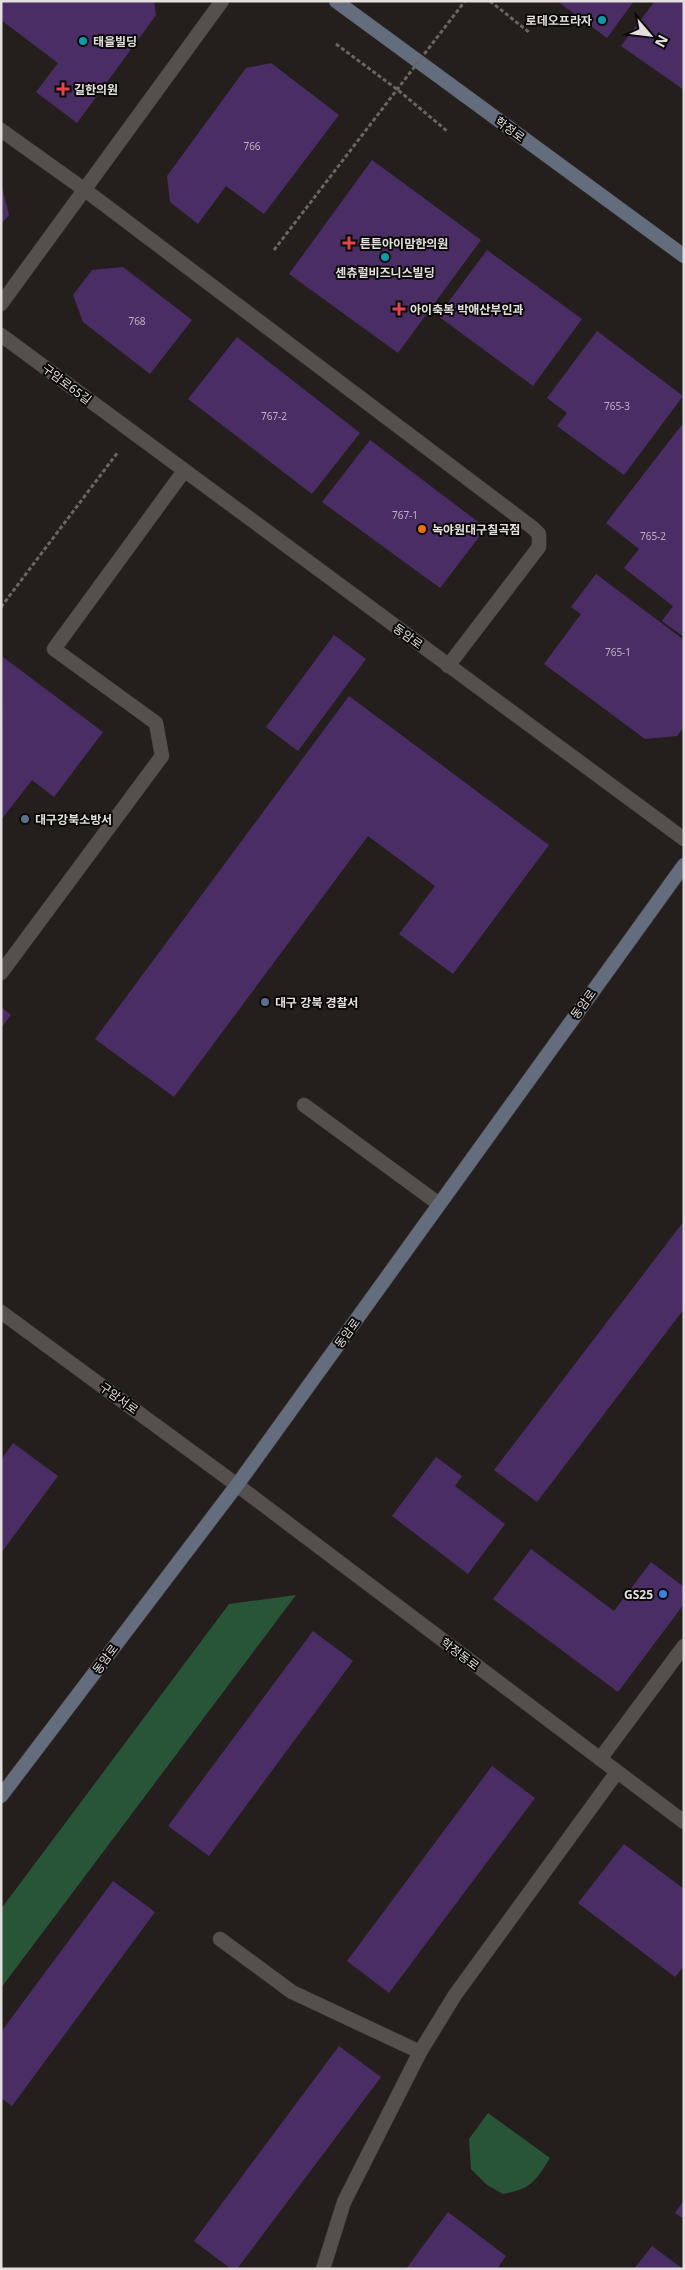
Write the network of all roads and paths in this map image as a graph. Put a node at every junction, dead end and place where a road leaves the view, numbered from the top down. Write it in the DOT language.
graph roads {
  1 [pos="222,1"];
  2 [pos="336,1"];
  3 [pos="465,1"];
  4 [pos="490,1"];
  5 [pos="530,33"];
  6 [pos="336,44"];
  7 [pos="398,90"];
  8 [pos="1,130"];
  9 [pos="447,132"];
  10 [pos="85,190"];
  11 [pos="274,250"];
  12 [pos="684,256"];
  13 [pos="1,304"];
  14 [pos="1,335"];
  15 [pos="132,434"];
  16 [pos="184,471"];
  17 [pos="1,607"];
  18 [pos="448,666"];
  19 [pos="684,839"];
  20 [pos="684,864"];
  21 [pos="1,973"];
  22 [pos="304,1105"];
  23 [pos="439,1204"];
  24 [pos="1,1312"];
  25 [pos="237,1485"];
  26 [pos="684,1646"];
  27 [pos="600,1759"];
  28 [pos="617,1772"];
  29 [pos="1,1796"];
  30 [pos="684,1822"];
  31 [pos="220,1939"];
  32 [pos="420,2052"];
  33 [pos="323,2269"];
  1 -- 10 [label="street"];
  2 -- 12 [label="main road, 학정로"];
  3 -- 7 [label="path, bridge"];
  4 -- 5 [label="path"];
  6 -- 7 [label="path"];
  7 -- 9 [label="path"];
  7 -- 11 [label="path, bridge"];
  8 -- 10 [label="street"];
  10 -- 13 [label="street"];
  10 -- 18 [label="street"];
  14 -- 15 [label="street, 구암로65길"];
  15 -- 16 [label="street, 동암로"];
  15 -- 17 [label="path"];
  16 -- 18 [label="street, 동암로"];
  16 -- 21 [label="street"];
  18 -- 19 [label="street, 동암로"];
  20 -- 23 [label="main road, 동암로"];
  22 -- 23 [label="street"];
  23 -- 25 [label="main road, 동암로"];
  24 -- 25 [label="street, 구암서로"];
  25 -- 27 [label="street, 학정동로"];
  25 -- 29 [label="main road, 동암로"];
  26 -- 27 [label="street"];
  27 -- 28 [label="street, 학정동로"];
  28 -- 30 [label="street, 학정동로"];
  28 -- 32 [label="street"];
  31 -- 32 [label="street"];
  32 -- 33 [label="street"];
}
